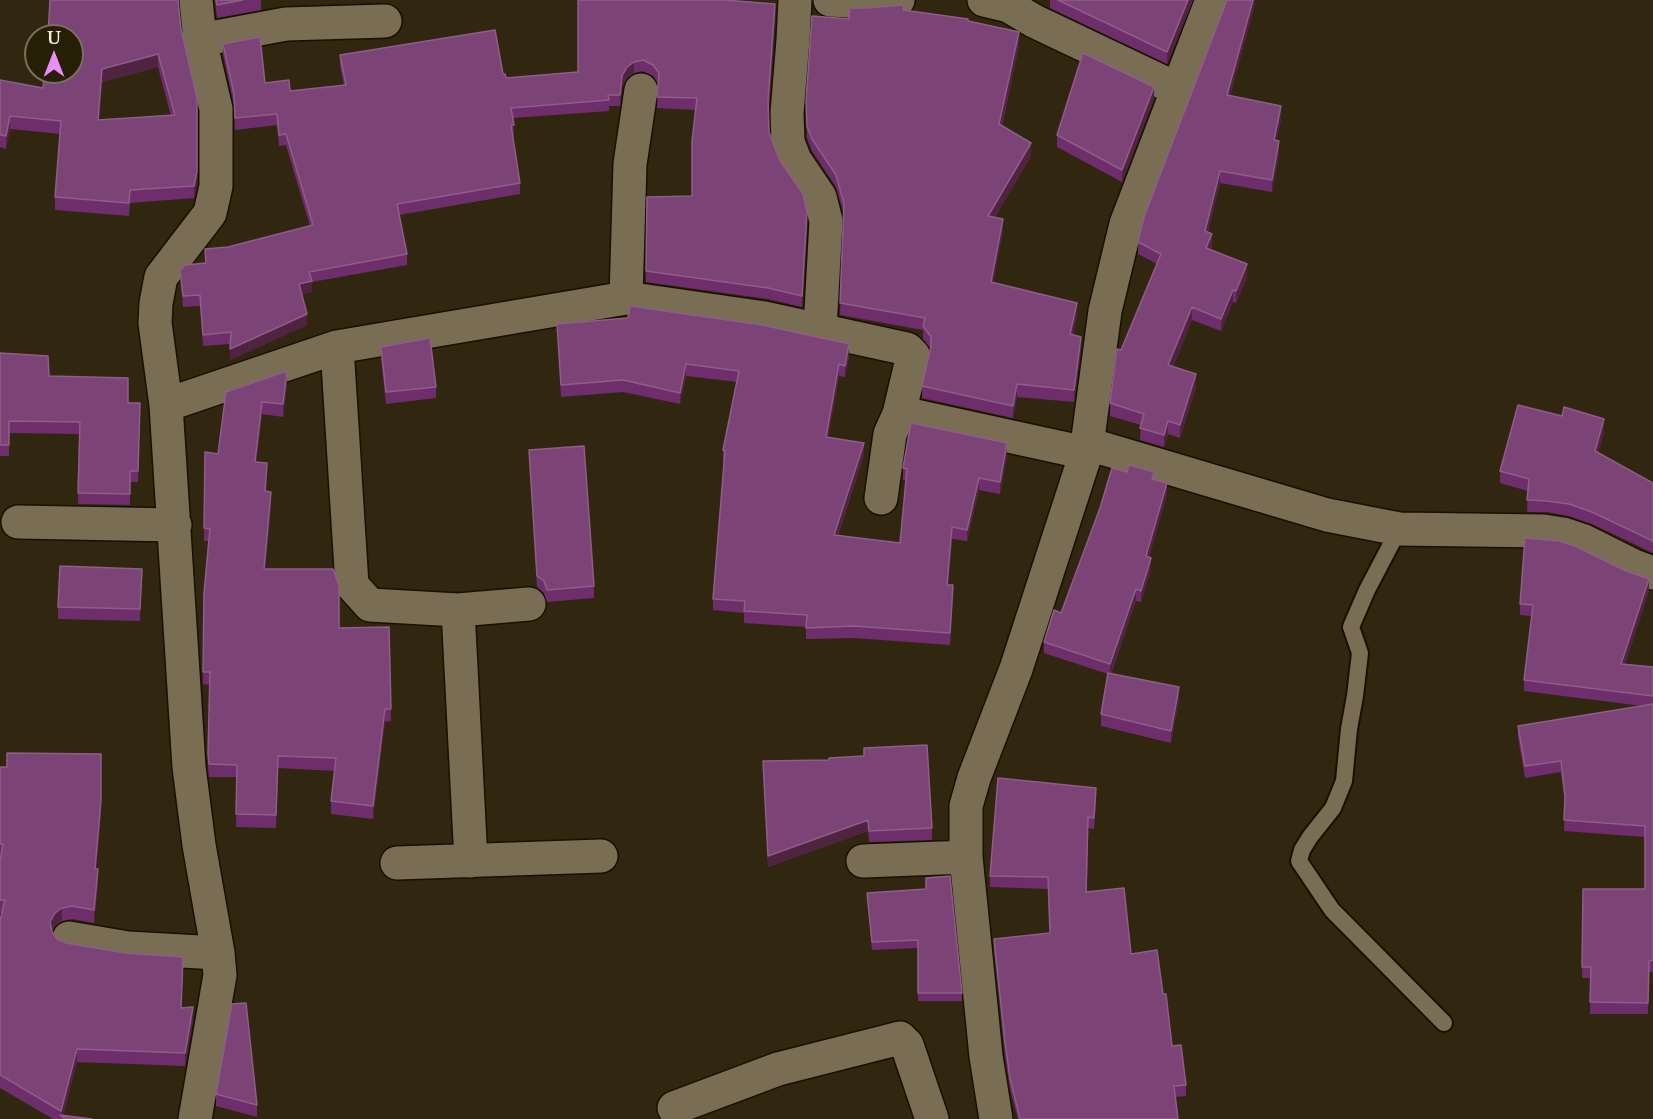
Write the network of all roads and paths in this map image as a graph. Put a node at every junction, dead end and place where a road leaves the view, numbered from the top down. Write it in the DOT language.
graph roads {
  1 [pos="196,0"];
  2 [pos="795,0"];
  3 [pos="830,0"];
  4 [pos="898,0"];
  5 [pos="984,0"];
  6 [pos="1212,0"];
  7 [pos="385,21"];
  8 [pos="200,40"];
  9 [pos="1177,89"];
  10 [pos="641,90"];
  11 [pos="626,298"];
  12 [pos="820,329"];
  13 [pos="337,347"];
  14 [pos="166,405"];
  15 [pos="899,414"];
  16 [pos="1087,449"];
  17 [pos="881,498"];
  18 [pos="18,522"];
  19 [pos="175,525"];
  20 [pos="1411,530"];
  21 [pos="1653,573"];
  22 [pos="529,604"];
  23 [pos="458,610"];
  24 [pos="601,856"];
  25 [pos="966,857"];
  26 [pos="471,861"];
  27 [pos="863,861"];
  28 [pos="397,862"];
  29 [pos="69,938"];
  30 [pos="218,953"];
  31 [pos="1444,1023"];
  32 [pos="674,1107"];
  33 [pos="195,1119"];
  34 [pos="932,1119"];
  35 [pos="996,1119"];
  1 -- 8 [label="street"];
  2 -- 12 [label="street"];
  3 -- 4 [label="street"];
  5 -- 9 [label="street"];
  6 -- 9 [label="street"];
  7 -- 8 [label="street"];
  8 -- 14 [label="street"];
  9 -- 16 [label="street"];
  10 -- 11 [label="street"];
  11 -- 12 [label="street"];
  11 -- 13 [label="street"];
  12 -- 15 [label="street"];
  13 -- 14 [label="street"];
  13 -- 23 [label="street"];
  14 -- 19 [label="street"];
  15 -- 16 [label="street"];
  15 -- 17 [label="street"];
  16 -- 20 [label="street"];
  16 -- 25 [label="street"];
  18 -- 19 [label="street"];
  19 -- 30 [label="street"];
  20 -- 21 [label="street"];
  20 -- 31 [label="lane"];
  22 -- 23 [label="street"];
  23 -- 26 [label="street"];
  24 -- 26 [label="street"];
  25 -- 27 [label="street"];
  25 -- 35 [label="street"];
  26 -- 28 [label="street"];
  29 -- 30 [label="street"];
  30 -- 33 [label="street"];
  32 -- 34 [label="street"];
}
